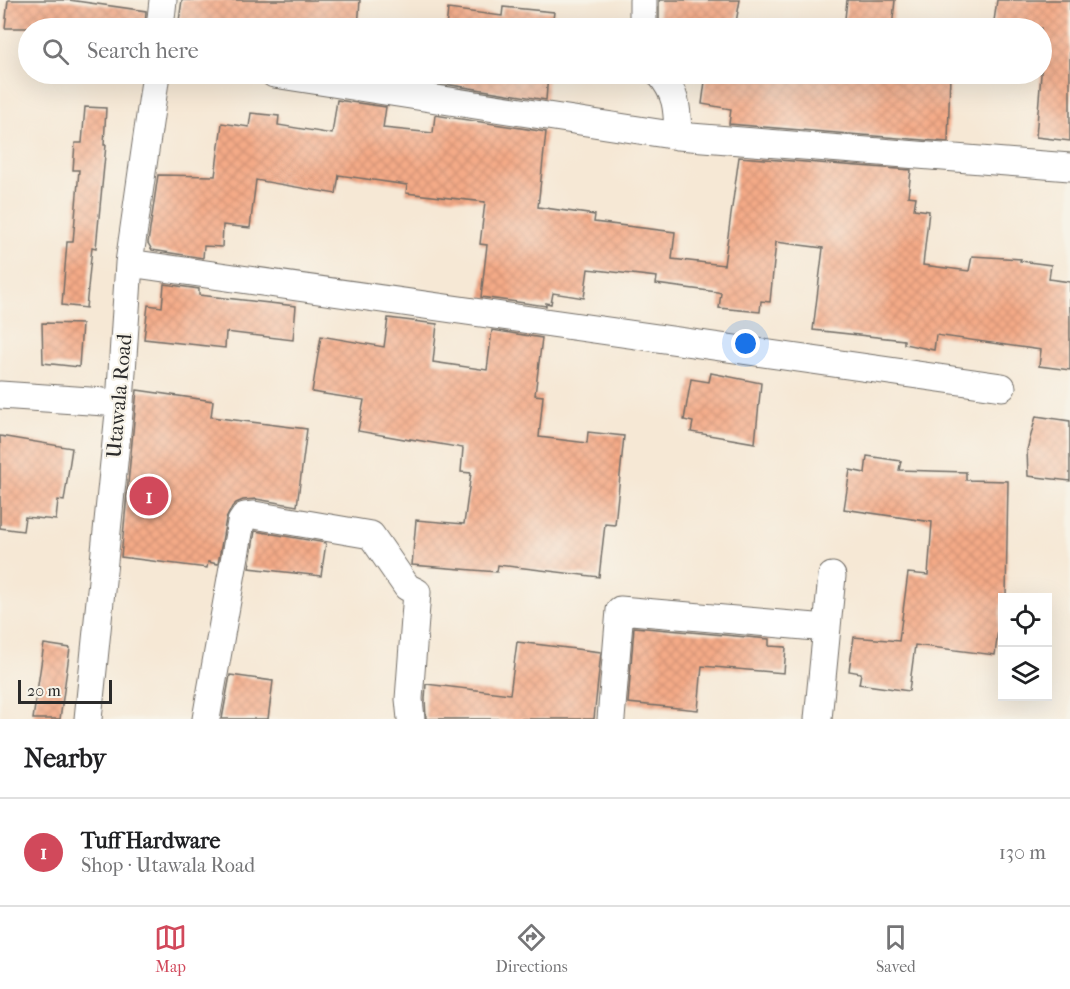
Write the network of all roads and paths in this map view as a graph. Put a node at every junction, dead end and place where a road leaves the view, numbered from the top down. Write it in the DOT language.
graph roads {
  1 [pos="163,0"];
  2 [pos="643,0"];
  3 [pos="161,18"];
  4 [pos="643,18"];
  5 [pos="155,84"];
  6 [pos="339,84"];
  7 [pos="667,84"];
  8 [pos="678,136"];
  9 [pos="1070,167"];
  10 [pos="129,263"];
  11 [pos="1002,387"];
  12 [pos="0,395"];
  13 [pos="120,403"];
  14 [pos="832,576"];
  15 [pos="827,628"];
  16 [pos="88,719"];
  17 [pos="206,719"];
  18 [pos="411,719"];
  19 [pos="611,719"];
  20 [pos="818,719"];
  1 -- 3 [label="street"];
  2 -- 4 [label="street"];
  5 -- 10 [label="street, Utawala Road"];
  6 -- 8 [label="street"];
  7 -- 8 [label="street"];
  8 -- 9 [label="street"];
  10 -- 11 [label="street"];
  10 -- 13 [label="street, Utawala Road"];
  12 -- 13 [label="street"];
  13 -- 16 [label="street, Utawala Road"];
  14 -- 15 [label="street"];
  15 -- 19 [label="street"];
  15 -- 20 [label="street"];
  17 -- 18 [label="street"];
}
